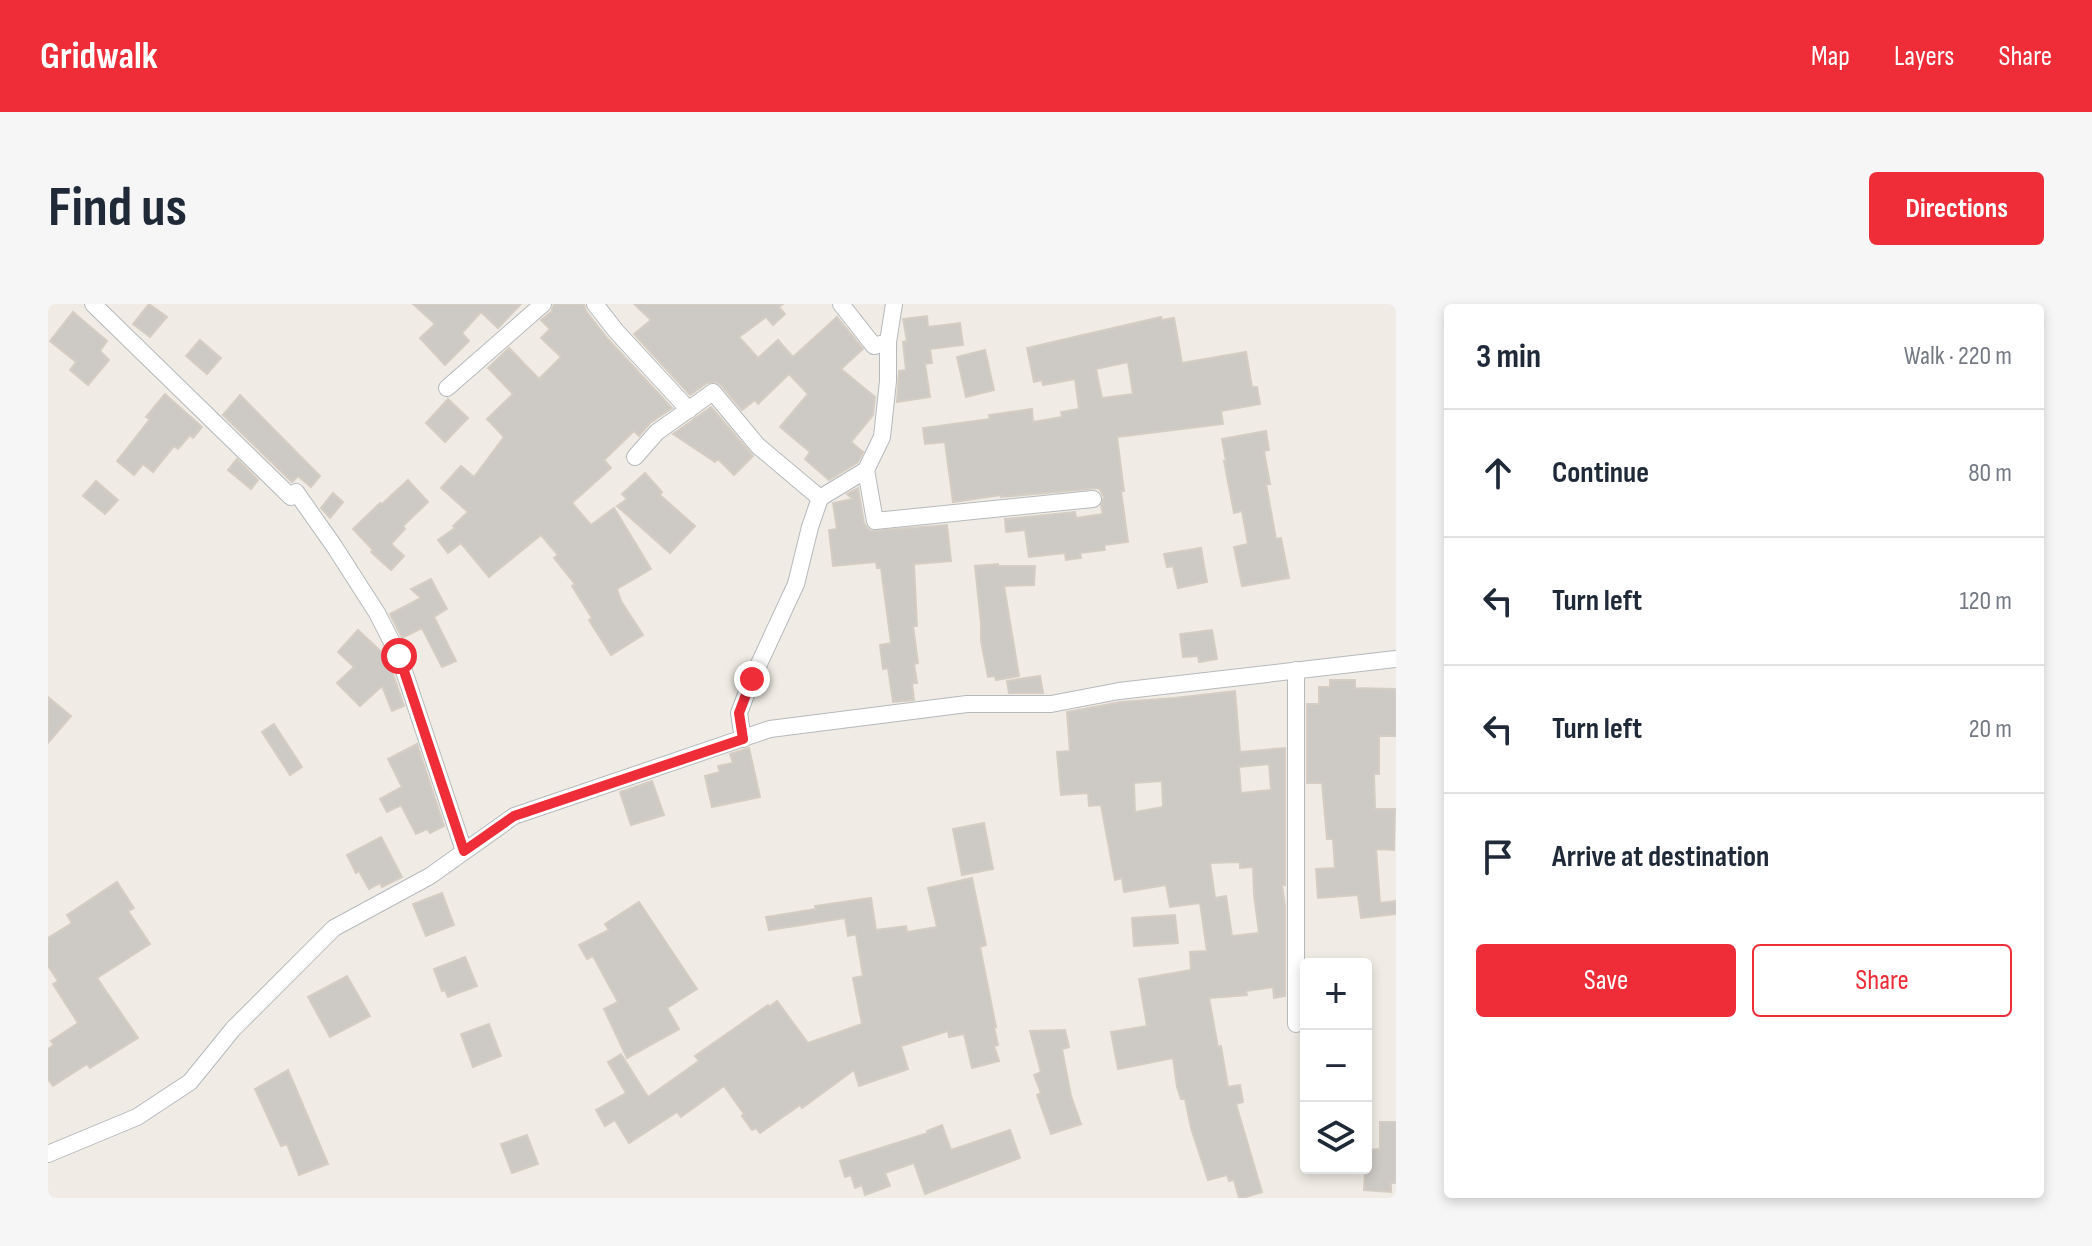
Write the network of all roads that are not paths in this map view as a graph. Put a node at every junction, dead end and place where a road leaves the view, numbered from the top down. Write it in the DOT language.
graph roads {
  1 [pos="93,304"];
  2 [pos="543,304"];
  3 [pos="595,304"];
  4 [pos="841,304"];
  5 [pos="894,304"];
  6 [pos="888,342"];
  7 [pos="447,388"];
  8 [pos="689,410"];
  9 [pos="635,457"];
  10 [pos="866,470"];
  11 [pos="820,498"];
  12 [pos="1093,499"];
  13 [pos="1396,659"];
  14 [pos="1296,670"];
  15 [pos="743,739"];
  16 [pos="464,851"];
  17 [pos="1296,1024"];
  18 [pos="48,1154"];
  1 -- 16 [label="street"];
  2 -- 7 [label="street"];
  3 -- 8 [label="street"];
  4 -- 6 [label="street"];
  5 -- 6 [label="street"];
  6 -- 10 [label="street"];
  8 -- 9 [label="street"];
  8 -- 11 [label="street"];
  10 -- 11 [label="street"];
  10 -- 12 [label="street"];
  11 -- 15 [label="street"];
  13 -- 14 [label="street"];
  14 -- 15 [label="street"];
  14 -- 17 [label="street"];
  15 -- 16 [label="street"];
  16 -- 18 [label="street"];
}
